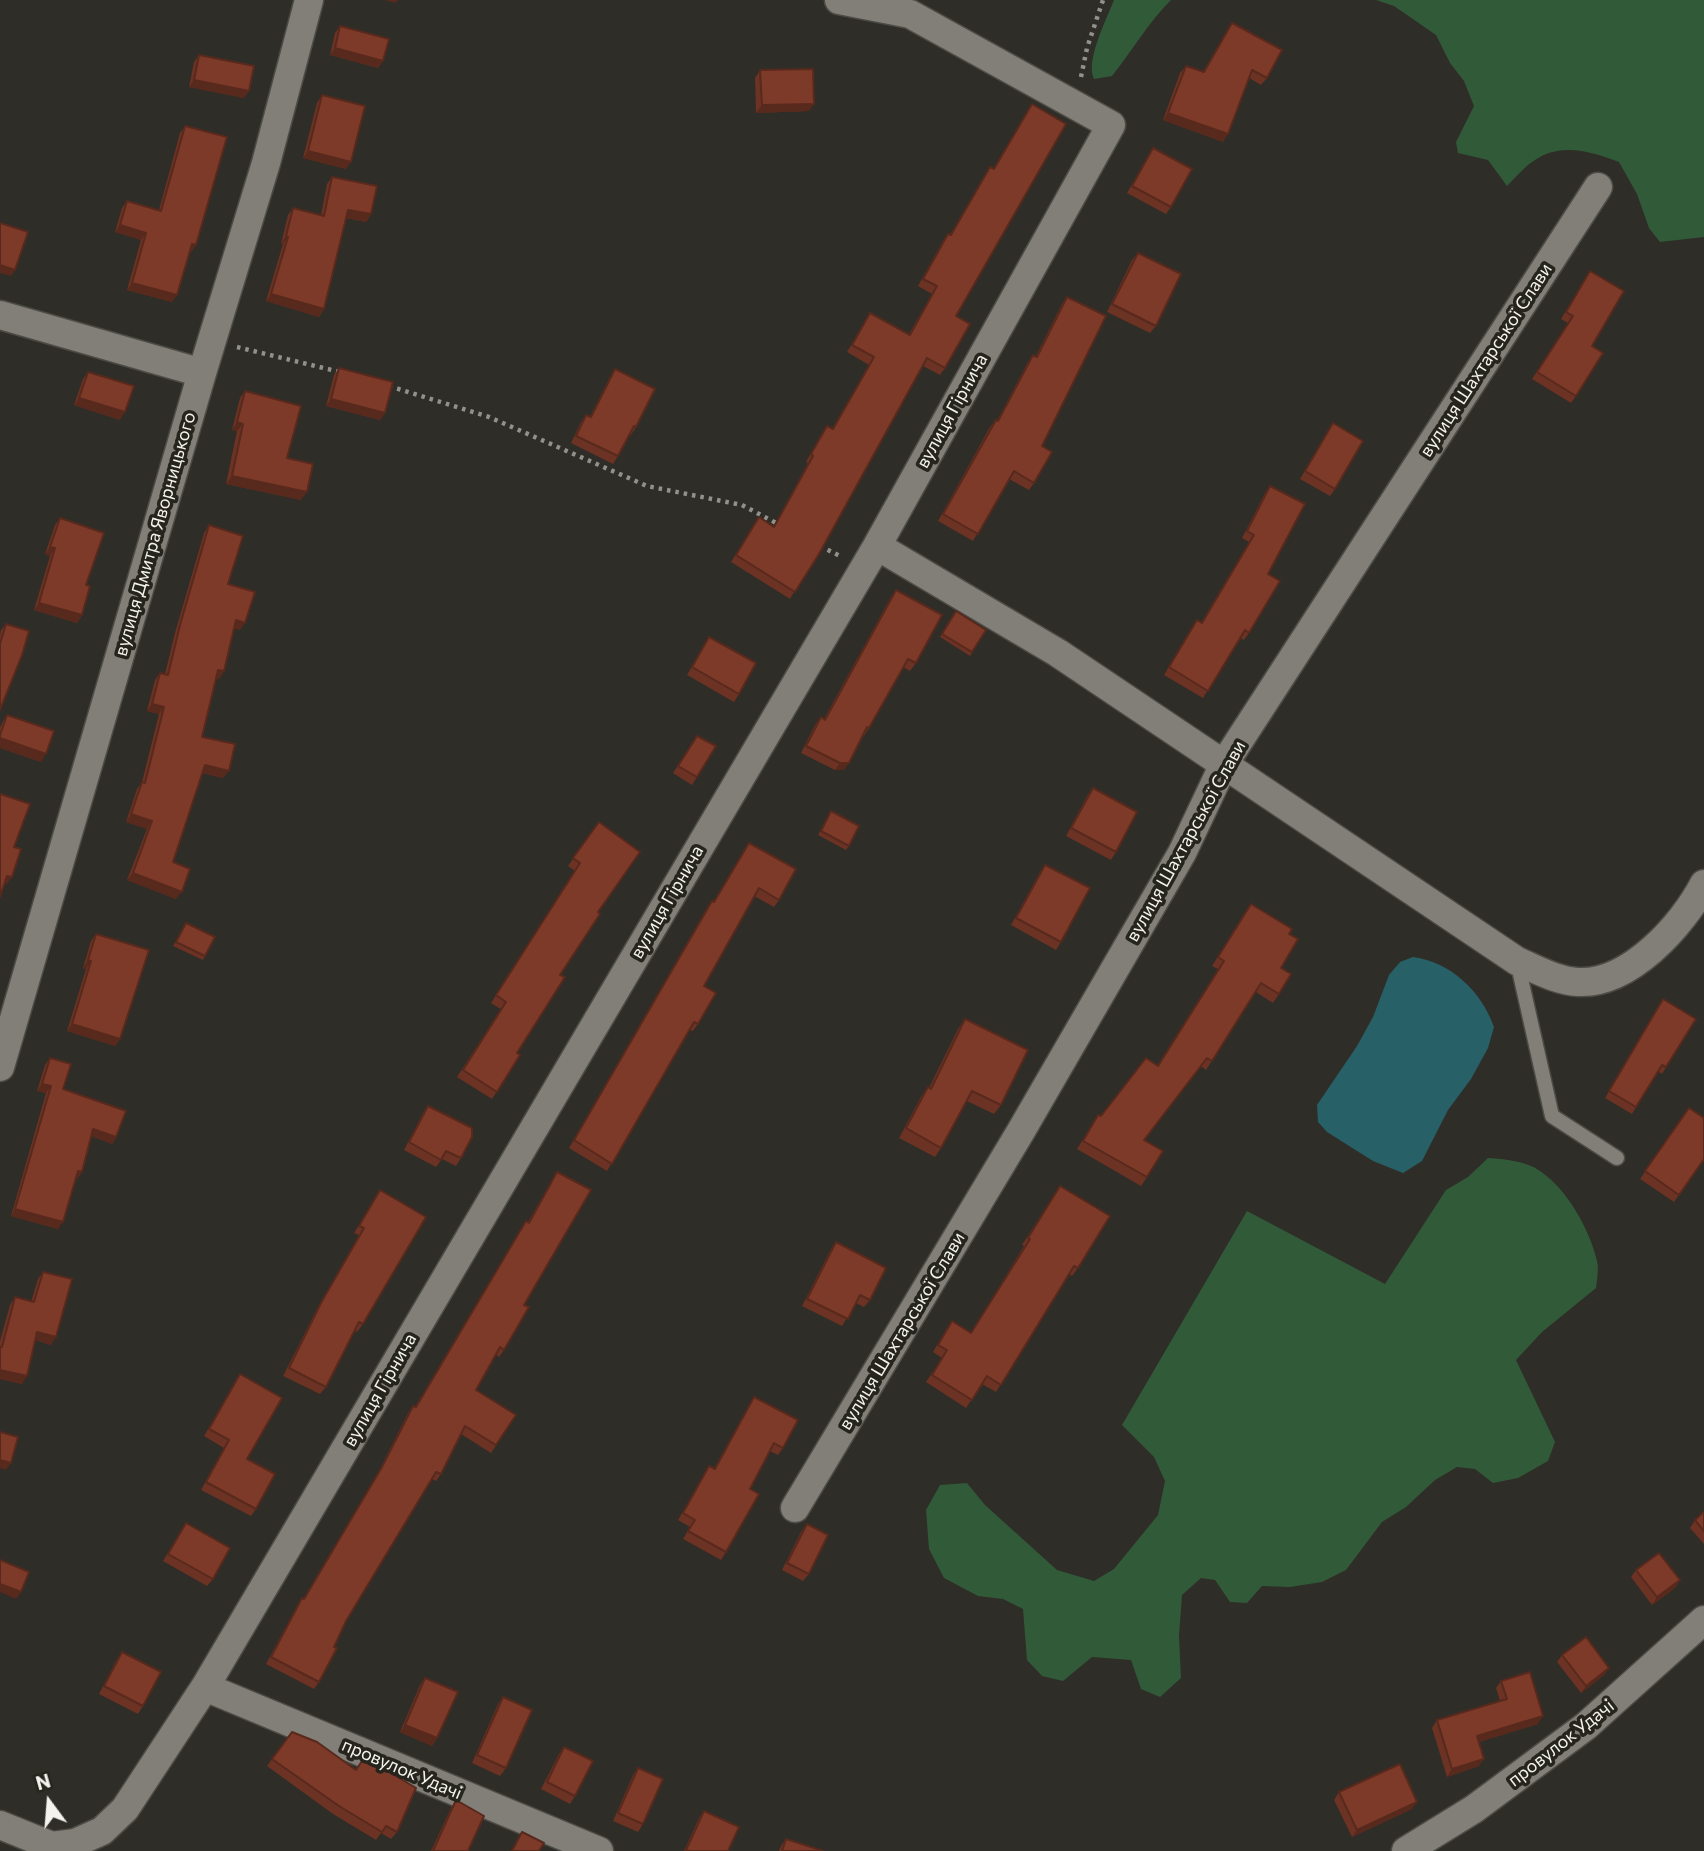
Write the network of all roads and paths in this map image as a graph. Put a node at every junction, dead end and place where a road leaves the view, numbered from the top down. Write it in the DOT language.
graph roads {
  1 [pos="309,0"];
  2 [pos="839,0"];
  3 [pos="1103,0"];
  4 [pos="1075,105"];
  5 [pos="1598,187"];
  6 [pos="0,315"];
  7 [pos="212,341"];
  8 [pos="202,373"];
  9 [pos="352,376"];
  10 [pos="379,383"];
  11 [pos="778,524"];
  12 [pos="815,543"];
  13 [pos="870,557"];
  14 [pos="1224,764"];
  15 [pos="1704,884"];
  16 [pos="1517,961"];
  17 [pos="0,1067"];
  18 [pos="1617,1158"];
  19 [pos="795,1508"];
  20 [pos="1704,1620"];
  21 [pos="205,1687"];
  22 [pos="0,1825"];
  23 [pos="599,1851"];
  24 [pos="1406,1851"];
  1 -- 7 [label="street, вулиця Дмитра Яворницького"];
  2 -- 4 [label="street, вулиця Гірнича"];
  3 -- 4 [label="path"];
  4 -- 13 [label="street, вулиця Гірнича"];
  5 -- 14 [label="street, вулиця Шахтарської Слави"];
  6 -- 8 [label="street"];
  7 -- 8 [label="street, вулиця Дмитра Яворницького"];
  7 -- 9 [label="path"];
  8 -- 17 [label="street, вулиця Дмитра Яворницького"];
  10 -- 11 [label="path"];
  12 -- 13 [label="path"];
  13 -- 14 [label="street"];
  13 -- 21 [label="street, вулиця Гірнича"];
  14 -- 16 [label="street"];
  14 -- 19 [label="street, вулиця Шахтарської Слави"];
  15 -- 16 [label="street"];
  16 -- 18 [label="lane"];
  20 -- 24 [label="street, провулок Удачі"];
  21 -- 22 [label="street, вулиця Гірнича"];
  21 -- 23 [label="street, провулок Удачі"];
}
